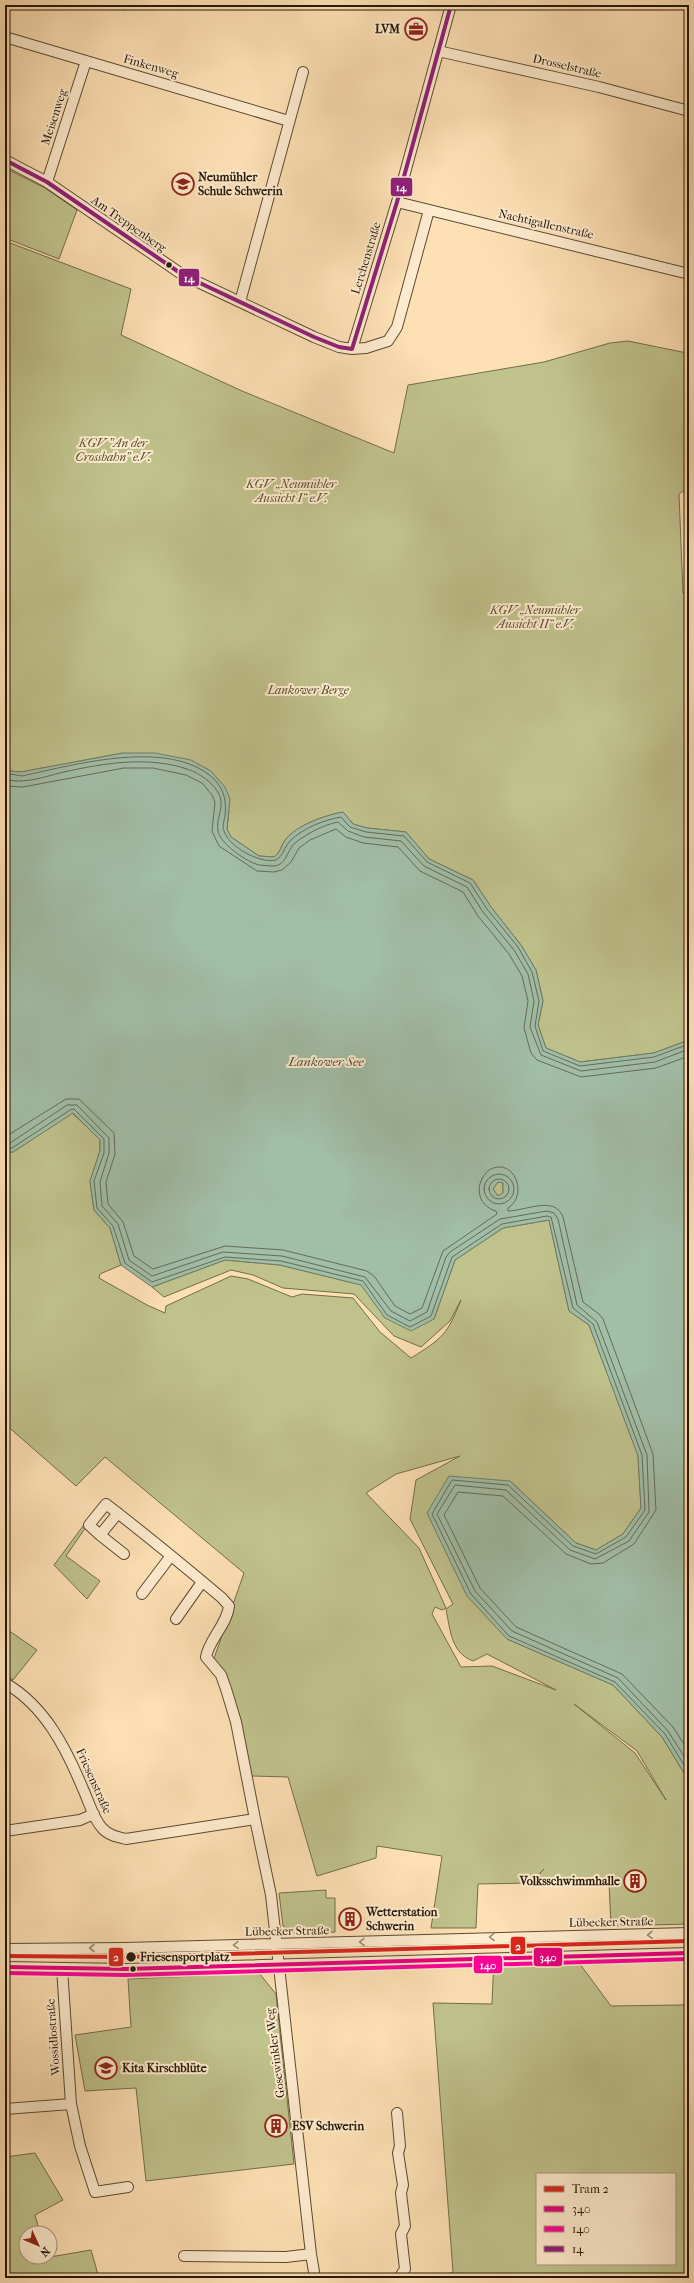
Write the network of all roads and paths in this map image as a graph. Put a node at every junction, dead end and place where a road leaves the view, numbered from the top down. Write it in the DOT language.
graph roads {
  1 [pos="451,5"];
  2 [pos="5,37"];
  3 [pos="438,51"];
  4 [pos="86,61"];
  5 [pos="303,72"];
  6 [pos="689,110"];
  7 [pos="289,120"];
  8 [pos="5,160"];
  9 [pos="47,182"];
  10 [pos="397,202"];
  11 [pos="429,210"];
  12 [pos="689,274"];
  13 [pos="240,302"];
  14 [pos="352,349"];
  15 [pos="118,1513"];
  16 [pos="100,1535"];
  17 [pos="124,1554"];
  18 [pos="170,1557"];
  19 [pos="202,1582"];
  20 [pos="142,1594"];
  21 [pos="176,1619"];
  22 [pos="5,1683"];
  23 [pos="94,1814"];
  24 [pos="255,1819"];
  25 [pos="5,1831"];
  26 [pos="689,1933"];
  27 [pos="275,1944"];
  28 [pos="5,1949"];
  29 [pos="689,1953"];
  30 [pos="278,1964"];
  31 [pos="5,1967"];
  32 [pos="62,1968"];
  33 [pos="71,2104"];
  34 [pos="5,2109"];
  35 [pos="397,2113"];
  36 [pos="128,2187"];
  37 [pos="311,2254"];
  38 [pos="184,2256"];
  39 [pos="315,2278"];
  40 [pos="399,2278"];
  1 -- 3 [label="street, Lerchenstraße"];
  2 -- 4 [label="street, Finkenweg"];
  3 -- 6 [label="street, Drosselstraße"];
  3 -- 10 [label="street, Lerchenstraße"];
  4 -- 7 [label="street, Finkenweg"];
  4 -- 9 [label="street, Meisenweg"];
  5 -- 7 [label="street"];
  7 -- 13 [label="street"];
  8 -- 9 [label="street, Am Treppenberg"];
  9 -- 13 [label="street, Am Treppenberg"];
  10 -- 11 [label="street, Nachtigallenstraße"];
  10 -- 14 [label="street, Lerchenstraße"];
  11 -- 12 [label="street, Nachtigallenstraße"];
  11 -- 14 [label="street"];
  13 -- 14 [label="street, Am Treppenberg"];
  15 -- 16 [label="street"];
  15 -- 16 [label="street"];
  15 -- 18 [label="street"];
  16 -- 17 [label="street"];
  18 -- 19 [label="street"];
  18 -- 20 [label="street"];
  19 -- 21 [label="street"];
  19 -- 24 [label="street"];
  22 -- 23 [label="street, Friesenstraße"];
  23 -- 24 [label="street, Friesenstraße"];
  23 -- 25 [label="street"];
  24 -- 27 [label="street"];
  26 -- 27 [label="street, Lübecker Straße, one-way"];
  27 -- 28 [label="street, Lübecker Straße, one-way"];
  27 -- 30 [label="street, Gosewinkler Weg"];
  29 -- 30 [label="street"];
  30 -- 32 [label="street"];
  30 -- 37 [label="street, Gosewinkler Weg"];
  31 -- 32 [label="street"];
  32 -- 33 [label="street, Wossidlostraße"];
  33 -- 34 [label="street"];
  33 -- 36 [label="street, Wossidlostraße"];
  35 -- 40 [label="street"];
  37 -- 38 [label="street"];
  37 -- 39 [label="street, Gosewinkler Weg"];
}
